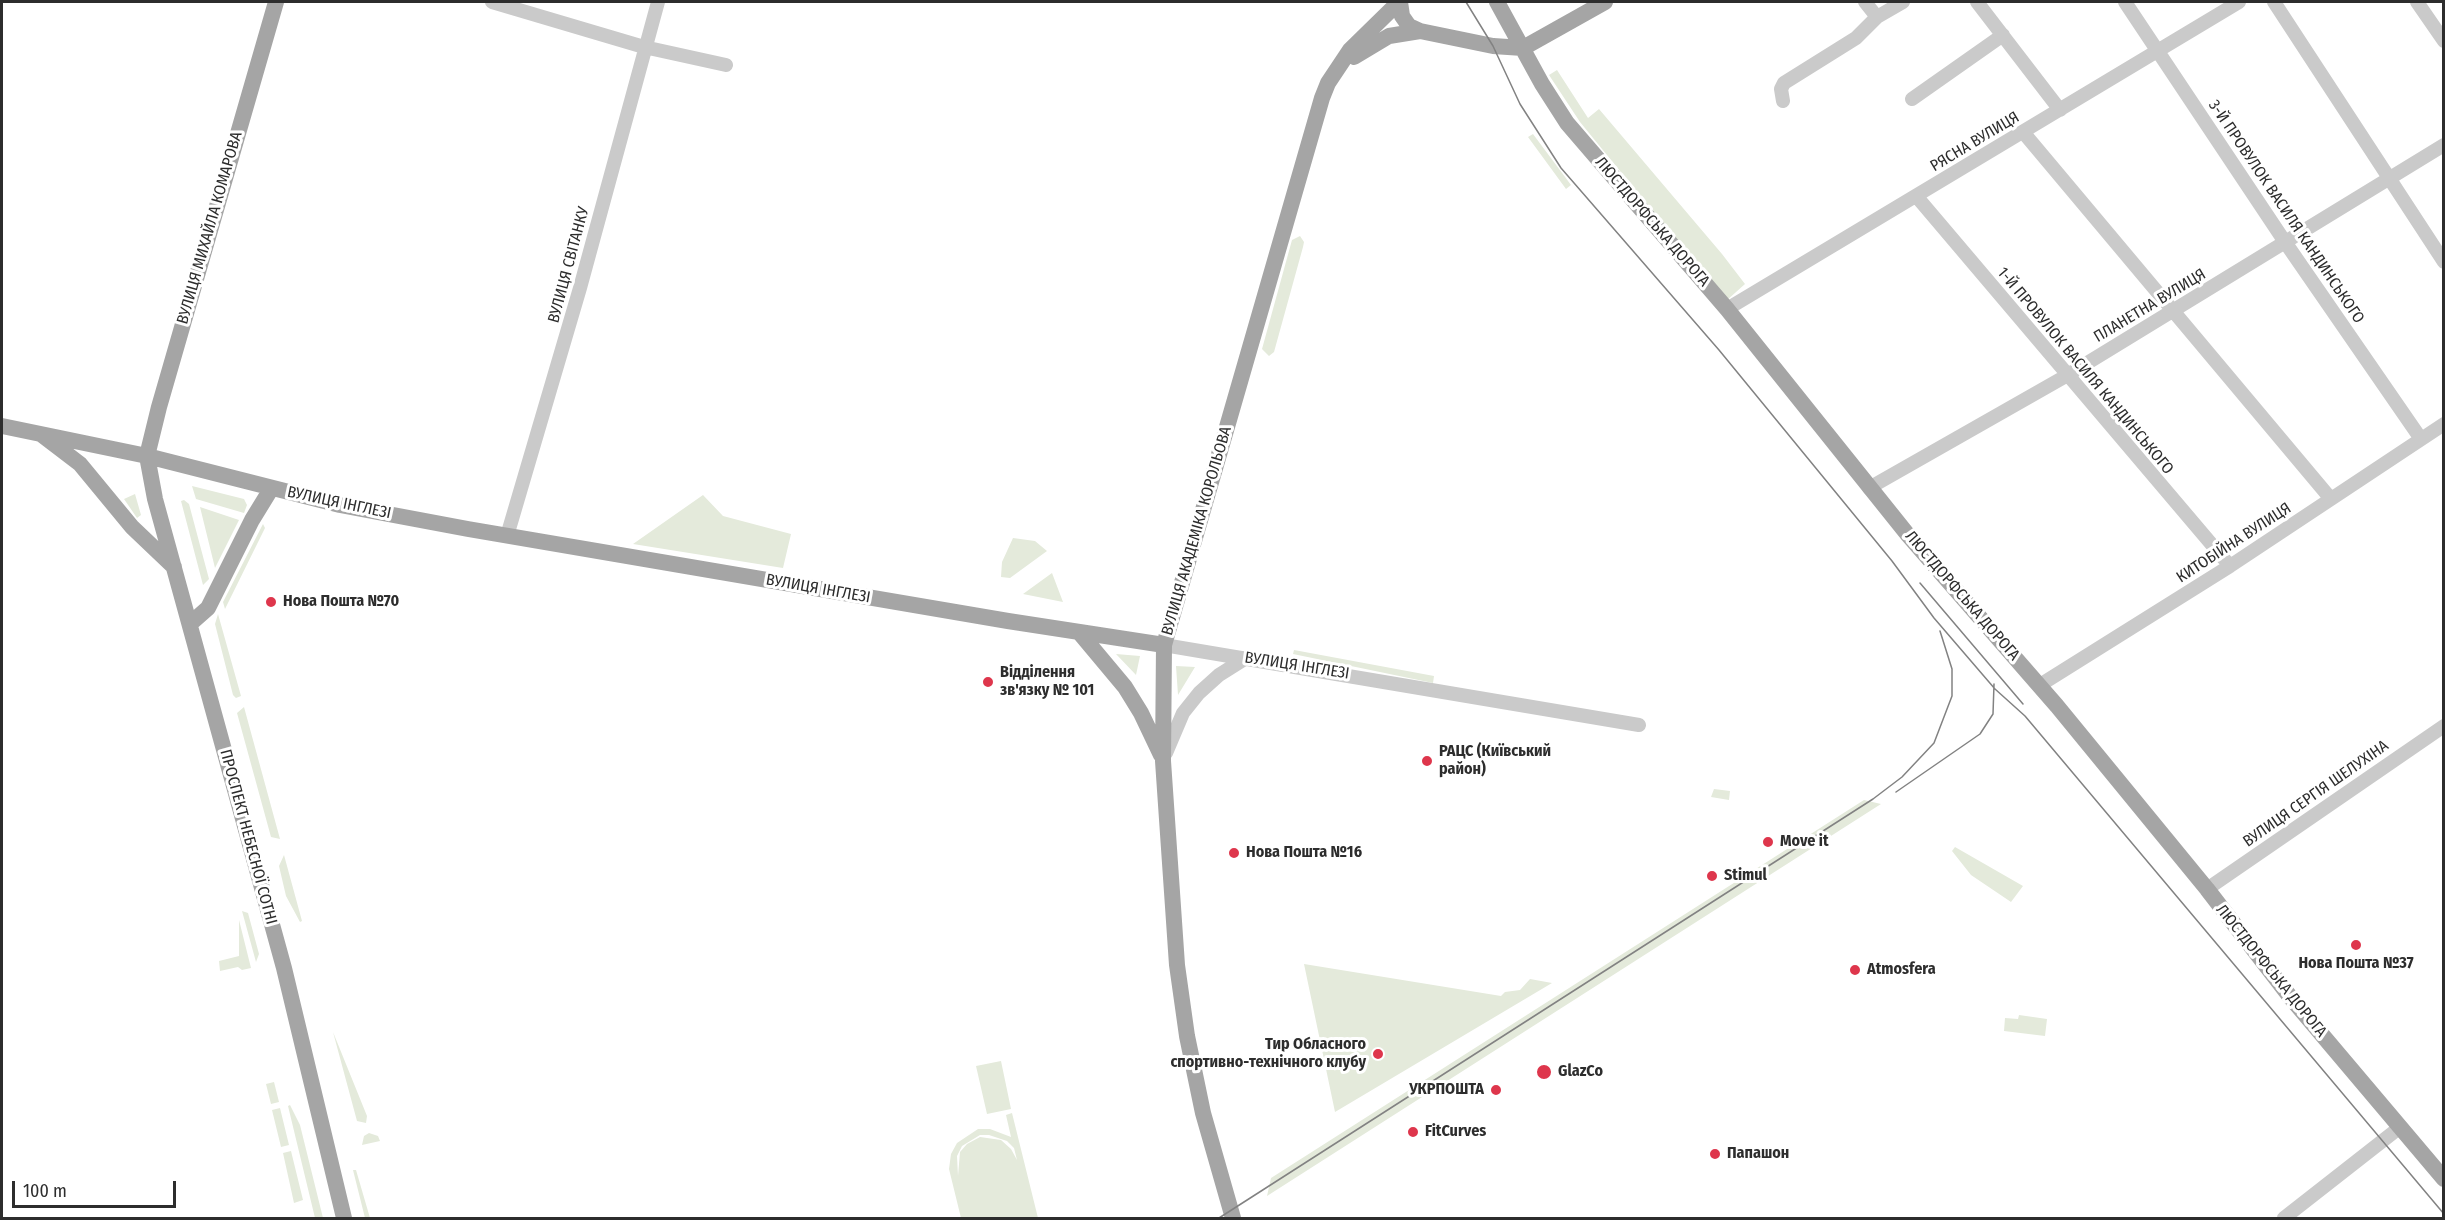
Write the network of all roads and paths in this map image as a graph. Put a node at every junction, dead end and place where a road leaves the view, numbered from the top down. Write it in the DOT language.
graph roads {
  1 [pos="276,2"];
  2 [pos="492,2"];
  3 [pos="658,2"];
  4 [pos="1399,2"];
  5 [pos="1497,2"];
  6 [pos="1605,2"];
  7 [pos="1865,2"];
  8 [pos="1903,2"];
  9 [pos="1977,2"];
  10 [pos="2125,2"];
  11 [pos="2240,2"];
  12 [pos="2274,2"];
  13 [pos="2417,2"];
  14 [pos="1876,17"];
  15 [pos="1420,32"];
  16 [pos="2003,35"];
  17 [pos="2444,41"];
  18 [pos="644,46"];
  19 [pos="1523,48"];
  20 [pos="2158,51"];
  21 [pos="726,65"];
  22 [pos="1336,70"];
  23 [pos="1912,99"];
  24 [pos="1783,101"];
  25 [pos="2060,110"];
  26 [pos="2023,132"];
  27 [pos="2444,145"];
  28 [pos="2389,178"];
  29 [pos="1917,197"];
  30 [pos="2285,242"];
  31 [pos="2444,262"];
  32 [pos="1726,309"];
  33 [pos="2173,311"];
  34 [pos="2066,376"];
  35 [pos="2444,424"];
  36 [pos="2,426"];
  37 [pos="39,433"];
  38 [pos="2421,439"];
  39 [pos="147,456"];
  40 [pos="1869,488"];
  41 [pos="271,489"];
  42 [pos="2331,499"];
  43 [pos="507,536"];
  44 [pos="2230,566"];
  45 [pos="176,569"];
  46 [pos="191,623"];
  47 [pos="1079,632"];
  48 [pos="1164,645"];
  49 [pos="1246,658"];
  50 [pos="2040,685"];
  51 [pos="1639,725"];
  52 [pos="2444,726"];
  53 [pos="1163,761"];
  54 [pos="2207,889"];
  55 [pos="2399,1128"];
  56 [pos="2444,1179"];
  57 [pos="2288,1217"];
  58 [pos="344,1218"];
  59 [pos="1233,1218"];
  1 -- 39 [label="main road, ВУЛИЦЯ МИХАЙЛА КОМАРОВА"];
  2 -- 18 [label="street"];
  3 -- 18 [label="street, ВУЛИЦЯ СВІТАНКУ"];
  4 -- 15 [label="main road"];
  4 -- 22 [label="main road, ВУЛИЦЯ АКАДЕМІКА КОРОЛЬОВА"];
  5 -- 19 [label="main road, ЛЮСТДОРФСЬКА ДОРОГА"];
  6 -- 19 [label="main road"];
  7 -- 14 [label="street"];
  8 -- 14 [label="street"];
  9 -- 16 [label="street"];
  10 -- 20 [label="street, 3-Й ПРОВУЛОК ВАСИЛЯ КАНДИНСЬКОГО"];
  11 -- 20 [label="street, РЯСНА ВУЛИЦЯ"];
  12 -- 28 [label="street"];
  13 -- 17 [label="street"];
  14 -- 24 [label="street"];
  15 -- 19 [label="main road"];
  15 -- 22 [label="main road"];
  16 -- 23 [label="street"];
  16 -- 25 [label="street"];
  18 -- 21 [label="street"];
  18 -- 43 [label="street, ВУЛИЦЯ СВІТАНКУ"];
  19 -- 32 [label="main road, ЛЮСТДОРФСЬКА ДОРОГА"];
  20 -- 25 [label="street, РЯСНА ВУЛИЦЯ"];
  20 -- 30 [label="street, 3-Й ПРОВУЛОК ВАСИЛЯ КАНДИНСЬКОГО"];
  22 -- 48 [label="main road, ВУЛИЦЯ АКАДЕМІКА КОРОЛЬОВА"];
  25 -- 26 [label="street, РЯСНА ВУЛИЦЯ"];
  26 -- 29 [label="street, РЯСНА ВУЛИЦЯ"];
  26 -- 33 [label="street"];
  27 -- 28 [label="street, ПЛАНЕТНА ВУЛИЦЯ"];
  28 -- 30 [label="street, ПЛАНЕТНА ВУЛИЦЯ"];
  28 -- 31 [label="street"];
  29 -- 32 [label="street, РЯСНА ВУЛИЦЯ"];
  29 -- 34 [label="street, 1-Й ПРОВУЛОК ВАСИЛЯ КАНДИНСЬКОГО"];
  30 -- 33 [label="street, ПЛАНЕТНА ВУЛИЦЯ"];
  30 -- 38 [label="street, 3-Й ПРОВУЛОК ВАСИЛЯ КАНДИНСЬКОГО"];
  32 -- 40 [label="main road, ЛЮСТДОРФСЬКА ДОРОГА"];
  33 -- 34 [label="street, ПЛАНЕТНА ВУЛИЦЯ"];
  33 -- 42 [label="street"];
  34 -- 40 [label="street, ПЛАНЕТНА ВУЛИЦЯ"];
  34 -- 44 [label="street, 1-Й ПРОВУЛОК ВАСИЛЯ КАНДИНСЬКОГО"];
  35 -- 38 [label="street, КИТОБІЙНА ВУЛИЦЯ"];
  36 -- 37 [label="main road, ВУЛИЦЯ ІНГЛЕЗІ"];
  37 -- 39 [label="main road, ВУЛИЦЯ ІНГЛЕЗІ"];
  37 -- 45 [label="main road"];
  38 -- 42 [label="street, КИТОБІЙНА ВУЛИЦЯ"];
  39 -- 41 [label="main road, ВУЛИЦЯ ІНГЛЕЗІ"];
  39 -- 45 [label="main road, ПРОСПЕКТ НЕБЕСНОЇ СОТНІ"];
  40 -- 50 [label="main road, ЛЮСТДОРФСЬКА ДОРОГА"];
  41 -- 43 [label="main road, ВУЛИЦЯ ІНГЛЕЗІ"];
  41 -- 46 [label="main road"];
  42 -- 44 [label="street, КИТОБІЙНА ВУЛИЦЯ"];
  43 -- 47 [label="main road, ВУЛИЦЯ ІНГЛЕЗІ"];
  44 -- 50 [label="street, КИТОБІЙНА ВУЛИЦЯ"];
  45 -- 46 [label="main road, ПРОСПЕКТ НЕБЕСНОЇ СОТНІ"];
  46 -- 58 [label="main road, ПРОСПЕКТ НЕБЕСНОЇ СОТНІ"];
  47 -- 48 [label="main road, ВУЛИЦЯ ІНГЛЕЗІ"];
  47 -- 53 [label="main road"];
  48 -- 49 [label="street, ВУЛИЦЯ ІНГЛЕЗІ"];
  48 -- 53 [label="main road, ВУЛИЦЯ АКАДЕМІКА КОРОЛЬОВА"];
  49 -- 51 [label="street, ВУЛИЦЯ ІНГЛЕЗІ"];
  49 -- 53 [label="street"];
  50 -- 54 [label="main road, ЛЮСТДОРФСЬКА ДОРОГА"];
  52 -- 54 [label="street, ВУЛИЦЯ СЕРГІЯ ШЕЛУХІНА"];
  53 -- 59 [label="main road, ВУЛИЦЯ АКАДЕМІКА КОРОЛЬОВА"];
  54 -- 55 [label="main road, ЛЮСТДОРФСЬКА ДОРОГА"];
  55 -- 56 [label="main road, ЛЮСТДОРФСЬКА ДОРОГА"];
  55 -- 57 [label="street"];
}
